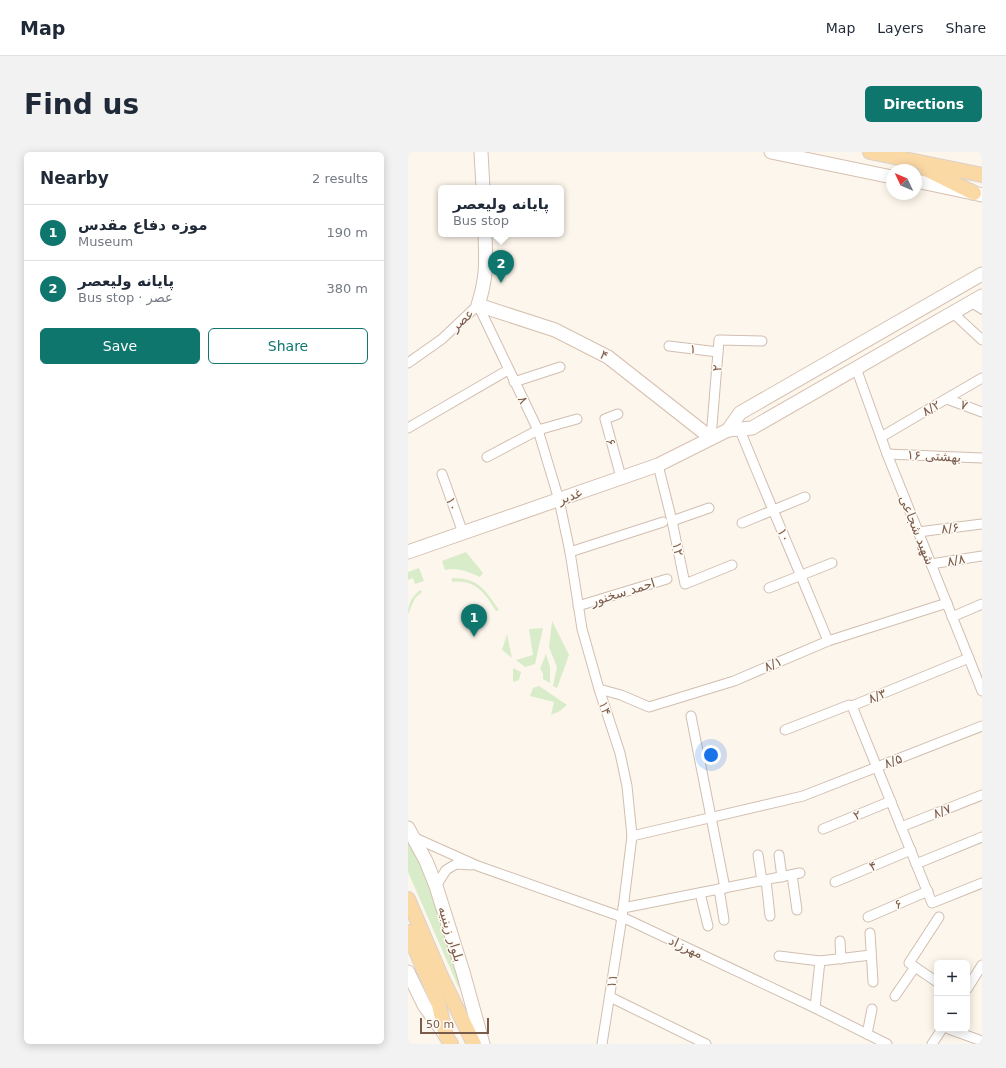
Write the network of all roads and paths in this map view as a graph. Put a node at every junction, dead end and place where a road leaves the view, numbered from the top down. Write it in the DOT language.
graph roads {
  1 [pos="481,152"];
  2 [pos="771,152"];
  3 [pos="870,152"];
  4 [pos="910,160"];
  5 [pos="982,175"];
  6 [pos="886,176"];
  7 [pos="922,183"];
  8 [pos="483,185"];
  9 [pos="978,194"];
  10 [pos="485,237"];
  11 [pos="982,274"];
  12 [pos="978,302"];
  13 [pos="478,305"];
  14 [pos="953,313"];
  15 [pos="982,340"];
  16 [pos="762,341"];
  17 [pos="669,346"];
  18 [pos="718,352"];
  19 [pos="408,363"];
  20 [pos="560,367"];
  21 [pos="856,368"];
  22 [pos="508,370"];
  23 [pos="982,378"];
  24 [pos="514,382"];
  25 [pos="947,399"];
  26 [pos="982,412"];
  27 [pos="618,414"];
  28 [pos="577,419"];
  29 [pos="408,428"];
  30 [pos="538,430"];
  31 [pos="734,430"];
  32 [pos="881,437"];
  33 [pos="711,438"];
  34 [pos="887,454"];
  35 [pos="487,457"];
  36 [pos="982,458"];
  37 [pos="658,465"];
  38 [pos="442,474"];
  39 [pos="621,477"];
  40 [pos="805,497"];
  41 [pos="559,500"];
  42 [pos="709,508"];
  43 [pos="772,510"];
  44 [pos="672,521"];
  45 [pos="662,522"];
  46 [pos="742,523"];
  47 [pos="982,524"];
  48 [pos="918,532"];
  49 [pos="463,533"];
  50 [pos="408,552"];
  51 [pos="570,552"];
  52 [pos="982,556"];
  53 [pos="832,563"];
  54 [pos="931,564"];
  55 [pos="732,565"];
  56 [pos="802,575"];
  57 [pos="667,579"];
  58 [pos="769,588"];
  59 [pos="947,603"];
  60 [pos="982,604"];
  61 [pos="578,606"];
  62 [pos="952,617"];
  63 [pos="828,641"];
  64 [pos="969,658"];
  65 [pos="978,672"];
  66 [pos="598,689"];
  67 [pos="982,691"];
  68 [pos="852,706"];
  69 [pos="692,716"];
  70 [pos="982,726"];
  71 [pos="785,730"];
  72 [pos="877,767"];
  73 [pos="982,795"];
  74 [pos="891,801"];
  75 [pos="711,817"];
  76 [pos="901,827"];
  77 [pos="823,829"];
  78 [pos="411,833"];
  79 [pos="632,836"];
  80 [pos="982,837"];
  81 [pos="911,850"];
  82 [pos="758,855"];
  83 [pos="779,855"];
  84 [pos="916,864"];
  85 [pos="478,866"];
  86 [pos="782,877"];
  87 [pos="764,880"];
  88 [pos="835,882"];
  89 [pos="982,883"];
  90 [pos="436,886"];
  91 [pos="722,888"];
  92 [pos="928,891"];
  93 [pos="700,893"];
  94 [pos="408,899"];
  95 [pos="797,910"];
  96 [pos="622,913"];
  97 [pos="770,916"];
  98 [pos="868,917"];
  99 [pos="939,917"];
  100 [pos="724,920"];
  101 [pos="708,926"];
  102 [pos="408,932"];
  103 [pos="870,933"];
  104 [pos="840,941"];
  105 [pos="871,955"];
  106 [pos="779,956"];
  107 [pos="841,959"];
  108 [pos="820,961"];
  109 [pos="915,967"];
  110 [pos="981,968"];
  111 [pos="408,972"];
  112 [pos="934,980"];
  113 [pos="873,982"];
  114 [pos="970,984"];
  115 [pos="895,996"];
  116 [pos="610,997"];
  117 [pos="815,1008"];
  118 [pos="872,1009"];
  119 [pos="940,1032"];
  120 [pos="957,1032"];
  121 [pos="867,1034"];
  122 [pos="448,1040"];
  123 [pos="979,1040"];
  124 [pos="474,1044"];
  125 [pos="483,1044"];
  126 [pos="602,1044"];
  127 [pos="706,1044"];
  128 [pos="887,1044"];
  129 [pos="932,1044"];
  1 -- 8 [label="street"];
  2 -- 6 [label="street"];
  3 -- 4 [label="main road"];
  4 -- 5 [label="main road"];
  4 -- 9 [label="main road"];
  7 -- 9 [label="street"];
  10 -- 13 [label="street, عصر"];
  11 -- 31 [label="street"];
  12 -- 14 [label="street, غدیر"];
  13 -- 19 [label="street, عصر"];
  13 -- 22 [label="street, ۸"];
  13 -- 33 [label="street, ۴"];
  14 -- 15 [label="street"];
  14 -- 21 [label="street, غدیر"];
  16 -- 18 [label="street, ۲"];
  17 -- 18 [label="street, ۱"];
  18 -- 33 [label="street, ۲"];
  20 -- 24 [label="street"];
  21 -- 31 [label="street, غدیر"];
  21 -- 32 [label="street, شهید شجاعی"];
  22 -- 24 [label="street, ۸"];
  22 -- 29 [label="street"];
  23 -- 25 [label="street, ۸/۲"];
  24 -- 30 [label="street, ۸"];
  25 -- 26 [label="street, ۷"];
  25 -- 32 [label="street, ۸/۲"];
  27 -- 39 [label="street, ۶"];
  28 -- 30 [label="street"];
  30 -- 35 [label="street"];
  30 -- 41 [label="street, ۸"];
  31 -- 33 [label="street, غدیر"];
  31 -- 43 [label="street, ۱۰"];
  32 -- 34 [label="street, شهید شجاعی"];
  33 -- 37 [label="street, غدیر"];
  34 -- 36 [label="street, ۱۶ بهشتی"];
  34 -- 48 [label="street, شهید شجاعی"];
  37 -- 39 [label="street, غدیر"];
  37 -- 44 [label="street, ۱۲"];
  38 -- 49 [label="street, ۱۰"];
  39 -- 41 [label="street, غدیر"];
  40 -- 43 [label="street"];
  41 -- 49 [label="street, غدیر"];
  41 -- 51 [label="street, ۱۴"];
  42 -- 44 [label="street"];
  43 -- 46 [label="street"];
  43 -- 56 [label="street, ۱۰"];
  44 -- 55 [label="street, ۱۲"];
  45 -- 51 [label="street"];
  47 -- 48 [label="street, ۸/۶"];
  48 -- 54 [label="street, شهید شجاعی"];
  49 -- 50 [label="street, غدیر"];
  51 -- 61 [label="street, ۱۴"];
  52 -- 54 [label="street, ۸/۸"];
  53 -- 56 [label="street"];
  54 -- 59 [label="street, شهید شجاعی"];
  56 -- 58 [label="street"];
  56 -- 63 [label="street, ۱۰"];
  57 -- 61 [label="street, احمد سخنور"];
  59 -- 62 [label="street, شهید شجاعی"];
  59 -- 63 [label="street, ۸/۱"];
  60 -- 62 [label="street"];
  61 -- 66 [label="street, ۱۴"];
  62 -- 64 [label="street, شهید شجاعی"];
  63 -- 66 [label="street, ۸/۱"];
  64 -- 65 [label="street, شهید شجاعی"];
  64 -- 68 [label="street, ۸/۳"];
  65 -- 67 [label="street, شهید شجاعی"];
  66 -- 79 [label="street, ۱۴"];
  68 -- 71 [label="street, ۸/۳"];
  68 -- 72 [label="street"];
  69 -- 75 [label="street"];
  70 -- 72 [label="street, ۸/۵"];
  72 -- 74 [label="street"];
  72 -- 75 [label="street, ۸/۵"];
  73 -- 76 [label="street, ۸/۷"];
  74 -- 76 [label="street"];
  74 -- 77 [label="street, ۲"];
  75 -- 79 [label="street, ۸/۵"];
  75 -- 91 [label="street"];
  76 -- 81 [label="street"];
  78 -- 85 [label="street"];
  78 -- 90 [label="street, بلوار زینبیه"];
  79 -- 96 [label="street, ۱۴"];
  80 -- 84 [label="street"];
  81 -- 84 [label="street"];
  81 -- 88 [label="street, ۴"];
  82 -- 87 [label="street"];
  83 -- 86 [label="street"];
  84 -- 92 [label="street"];
  85 -- 90 [label="street"];
  85 -- 96 [label="street, مهرزاد"];
  86 -- 87 [label="street"];
  86 -- 95 [label="street"];
  87 -- 91 [label="street"];
  87 -- 97 [label="street"];
  89 -- 92 [label="street"];
  90 -- 125 [label="street, بلوار زینبیه"];
  91 -- 93 [label="street"];
  91 -- 100 [label="street"];
  92 -- 98 [label="street, ۶"];
  93 -- 96 [label="street"];
  93 -- 101 [label="street"];
  94 -- 124 [label="main road"];
  96 -- 116 [label="street, ۱۱"];
  96 -- 117 [label="street, مهرزاد"];
  99 -- 109 [label="street"];
  102 -- 122 [label="main road"];
  103 -- 105 [label="street"];
  104 -- 107 [label="street"];
  105 -- 107 [label="street"];
  105 -- 113 [label="street"];
  106 -- 108 [label="street"];
  107 -- 108 [label="street"];
  108 -- 117 [label="street"];
  109 -- 112 [label="street"];
  109 -- 115 [label="street"];
  110 -- 114 [label="street"];
  111 -- 122 [label="street"];
  116 -- 126 [label="street, ۱۱"];
  116 -- 127 [label="street"];
  117 -- 121 [label="street, مهرزاد"];
  118 -- 121 [label="street"];
  119 -- 129 [label="street"];
  120 -- 123 [label="street"];
  121 -- 128 [label="street, مهرزاد"];
}
